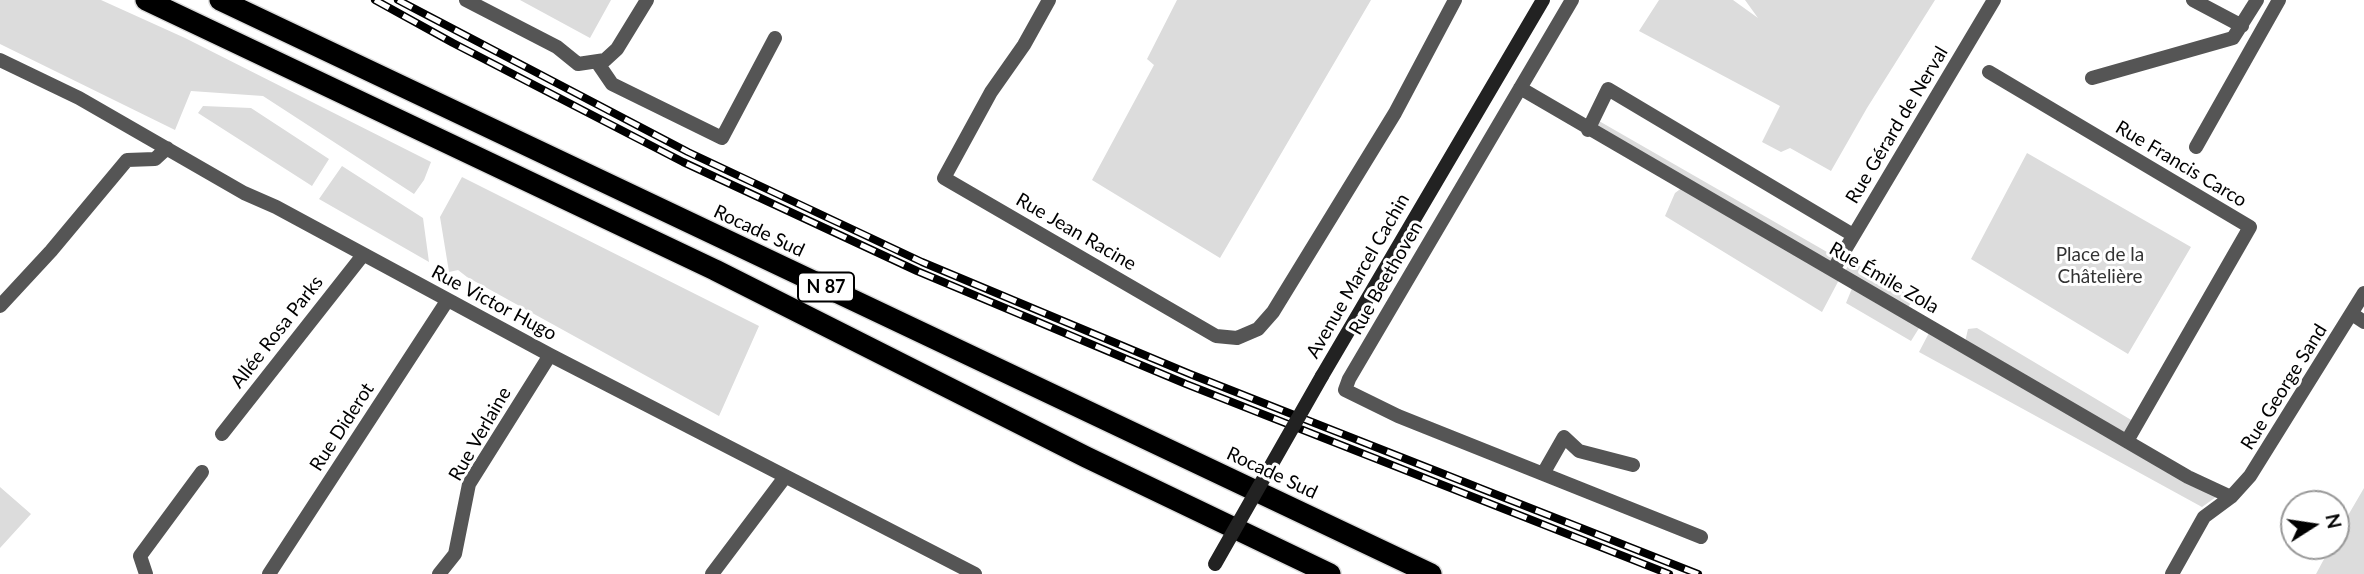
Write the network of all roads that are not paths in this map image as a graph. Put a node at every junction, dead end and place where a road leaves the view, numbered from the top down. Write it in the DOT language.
graph roads {
  1 [pos="146,0"];
  2 [pos="220,0"];
  3 [pos="466,0"];
  4 [pos="647,0"];
  5 [pos="1049,0"];
  6 [pos="1455,0"];
  7 [pos="1543,0"];
  8 [pos="1572,0"];
  9 [pos="1994,0"];
  10 [pos="2193,0"];
  11 [pos="2257,0"];
  12 [pos="2279,0"];
  13 [pos="2242,26"];
  14 [pos="775,38"];
  15 [pos="1,62"];
  16 [pos="597,62"];
  17 [pos="1989,72"];
  18 [pos="2092,78"];
  19 [pos="1520,88"];
  20 [pos="1588,130"];
  21 [pos="2196,147"];
  22 [pos="167,148"];
  23 [pos="1853,235"];
  24 [pos="363,255"];
  25 [pos="1833,270"];
  26 [pos="2364,293"];
  27 [pos="447,301"];
  28 [pos="0,306"];
  29 [pos="2358,318"];
  30 [pos="550,355"];
  31 [pos="222,434"];
  32 [pos="2127,441"];
  33 [pos="1633,465"];
  34 [pos="201,472"];
  35 [pos="1544,472"];
  36 [pos="785,477"];
  37 [pos="2231,497"];
  38 [pos="1701,537"];
  39 [pos="1212,569"];
  40 [pos="146,574"];
  41 [pos="269,574"];
  42 [pos="439,574"];
  43 [pos="712,574"];
  44 [pos="975,574"];
  45 [pos="1330,574"];
  46 [pos="1431,574"];
  47 [pos="2172,574"];
  1 -- 45 [label="highway, N 87"];
  2 -- 46 [label="highway, Rocade Sud / N 87"];
  3 -- 16 [label="street"];
  4 -- 16 [label="street"];
  5 -- 6 [label="street, Rue Jean Racine"];
  7 -- 39 [label="street, Avenue Marcel Cachin, bridge"];
  8 -- 19 [label="street, Rue Beethoven"];
  9 -- 23 [label="street, Rue Gérard de Nerval"];
  10 -- 13 [label="street"];
  11 -- 13 [label="street"];
  12 -- 21 [label="street"];
  13 -- 18 [label="street"];
  14 -- 16 [label="street"];
  15 -- 22 [label="street, Rue Victor Hugo"];
  17 -- 32 [label="street, Rue Francis Carco"];
  19 -- 20 [label="street, Rue Émile Zola"];
  19 -- 35 [label="street, Rue Beethoven"];
  20 -- 23 [label="street"];
  20 -- 25 [label="street, Rue Émile Zola"];
  22 -- 24 [label="street, Rue Victor Hugo"];
  22 -- 28 [label="street"];
  23 -- 25 [label="street, Rue Gérard de Nerval"];
  24 -- 27 [label="street, Rue Victor Hugo"];
  24 -- 31 [label="street, Allée Rosa Parks"];
  25 -- 32 [label="street, Rue Émile Zola"];
  26 -- 29 [label="street, Rue George Sand"];
  27 -- 30 [label="street, Rue Victor Hugo"];
  27 -- 41 [label="street, Rue Diderot"];
  29 -- 37 [label="street, Rue George Sand"];
  30 -- 36 [label="street, Rue Victor Hugo"];
  30 -- 42 [label="street, Rue Verlaine"];
  32 -- 37 [label="street, Rue Émile Zola"];
  33 -- 35 [label="street"];
  34 -- 40 [label="street"];
  35 -- 38 [label="street, Rue Beethoven"];
  36 -- 43 [label="street"];
  36 -- 44 [label="street, Rue Victor Hugo"];
  37 -- 47 [label="street"];
}
